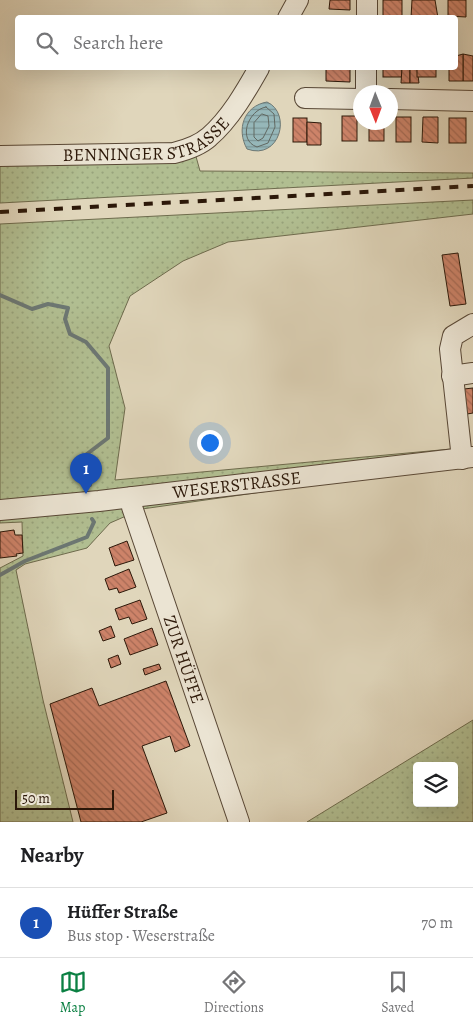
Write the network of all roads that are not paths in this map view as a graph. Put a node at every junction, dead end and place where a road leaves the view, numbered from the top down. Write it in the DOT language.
graph roads {
  1 [pos="298,0"];
  2 [pos="367,0"];
  3 [pos="290,15"];
  4 [pos="367,15"];
  5 [pos="258,70"];
  6 [pos="366,70"];
  7 [pos="366,85"];
  8 [pos="305,98"];
  9 [pos="353,98"];
  10 [pos="398,99"];
  11 [pos="473,101"];
  12 [pos="0,156"];
  13 [pos="473,324"];
  14 [pos="473,373"];
  15 [pos="452,376"];
  16 [pos="468,458"];
  17 [pos="132,497"];
  18 [pos="0,510"];
  19 [pos="239,822"];
  1 -- 3 [label="street"];
  2 -- 4 [label="street"];
  5 -- 12 [label="street, BENNINGER STRASSE"];
  6 -- 7 [label="street"];
  8 -- 9 [label="street"];
  10 -- 11 [label="street"];
  13 -- 15 [label="street"];
  14 -- 15 [label="street"];
  15 -- 16 [label="street"];
  16 -- 17 [label="street, WESERSTRASSE"];
  17 -- 18 [label="street, WESERSTRASSE"];
  17 -- 19 [label="street, ZUR HÜFFE"];
}
